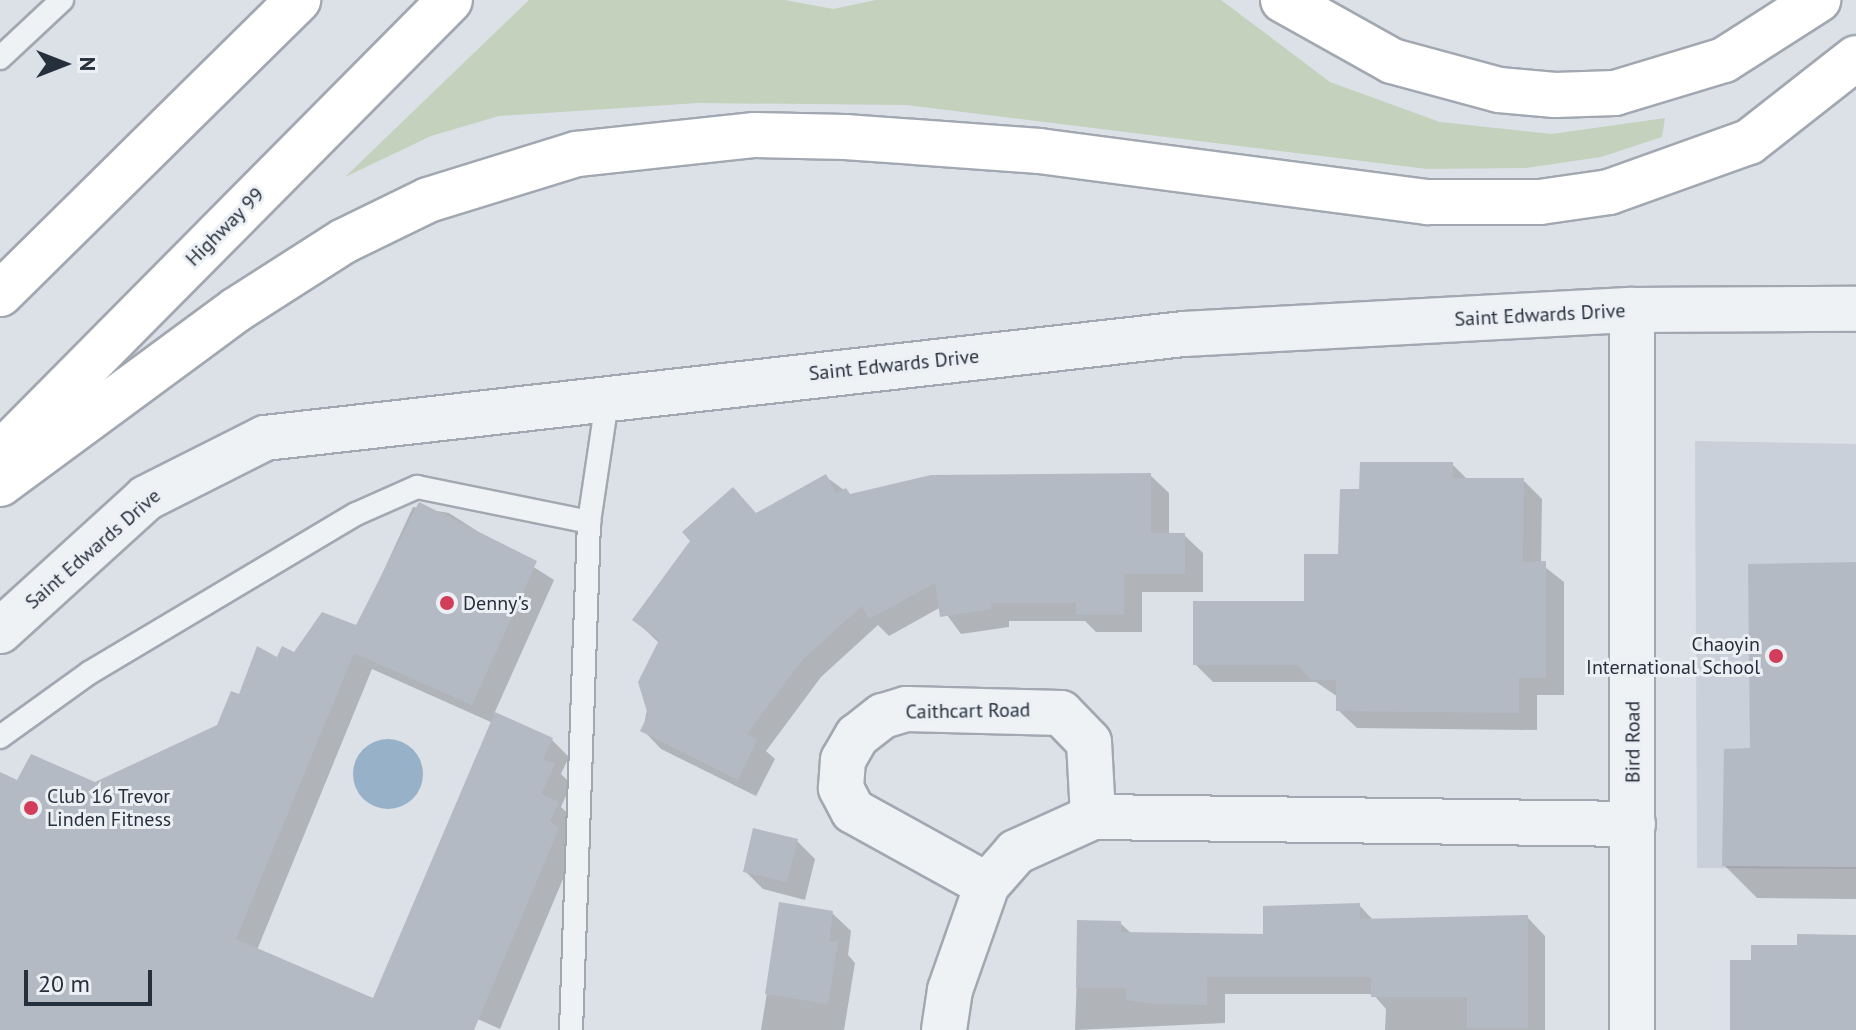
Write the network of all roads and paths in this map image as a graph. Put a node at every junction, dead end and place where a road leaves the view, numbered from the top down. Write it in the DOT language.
graph roads {
  1 [pos="62,0"];
  2 [pos="298,0"];
  3 [pos="450,0"];
  4 [pos="1283,0"];
  5 [pos="1818,0"];
  6 [pos="0,58"];
  7 [pos="1856,58"];
  8 [pos="0,294"];
  9 [pos="1856,309"];
  10 [pos="1632,310"];
  11 [pos="608,395"];
  12 [pos="0,454"];
  13 [pos="0,484"];
  14 [pos="589,522"];
  15 [pos="0,631"];
  16 [pos="0,737"];
  17 [pos="1093,817"];
  18 [pos="1633,824"];
  19 [pos="987,885"];
  20 [pos="571,1030"];
  21 [pos="944,1030"];
  22 [pos="1632,1030"];
  1 -- 6 [label="lane"];
  2 -- 8 [label="highway"];
  3 -- 12 [label="highway, Highway 99"];
  4 -- 5 [label="highway"];
  7 -- 13 [label="highway"];
  9 -- 10 [label="street, Saint Edwards Drive"];
  10 -- 11 [label="street, Saint Edwards Drive"];
  10 -- 18 [label="street, Bird Road"];
  11 -- 14 [label="lane"];
  11 -- 15 [label="street, Saint Edwards Drive"];
  14 -- 16 [label="lane"];
  14 -- 20 [label="lane"];
  17 -- 18 [label="street"];
  17 -- 19 [label="street"];
  17 -- 19 [label="street, Caithcart Road"];
  18 -- 22 [label="street, Bird Road"];
  19 -- 21 [label="street"];
}
